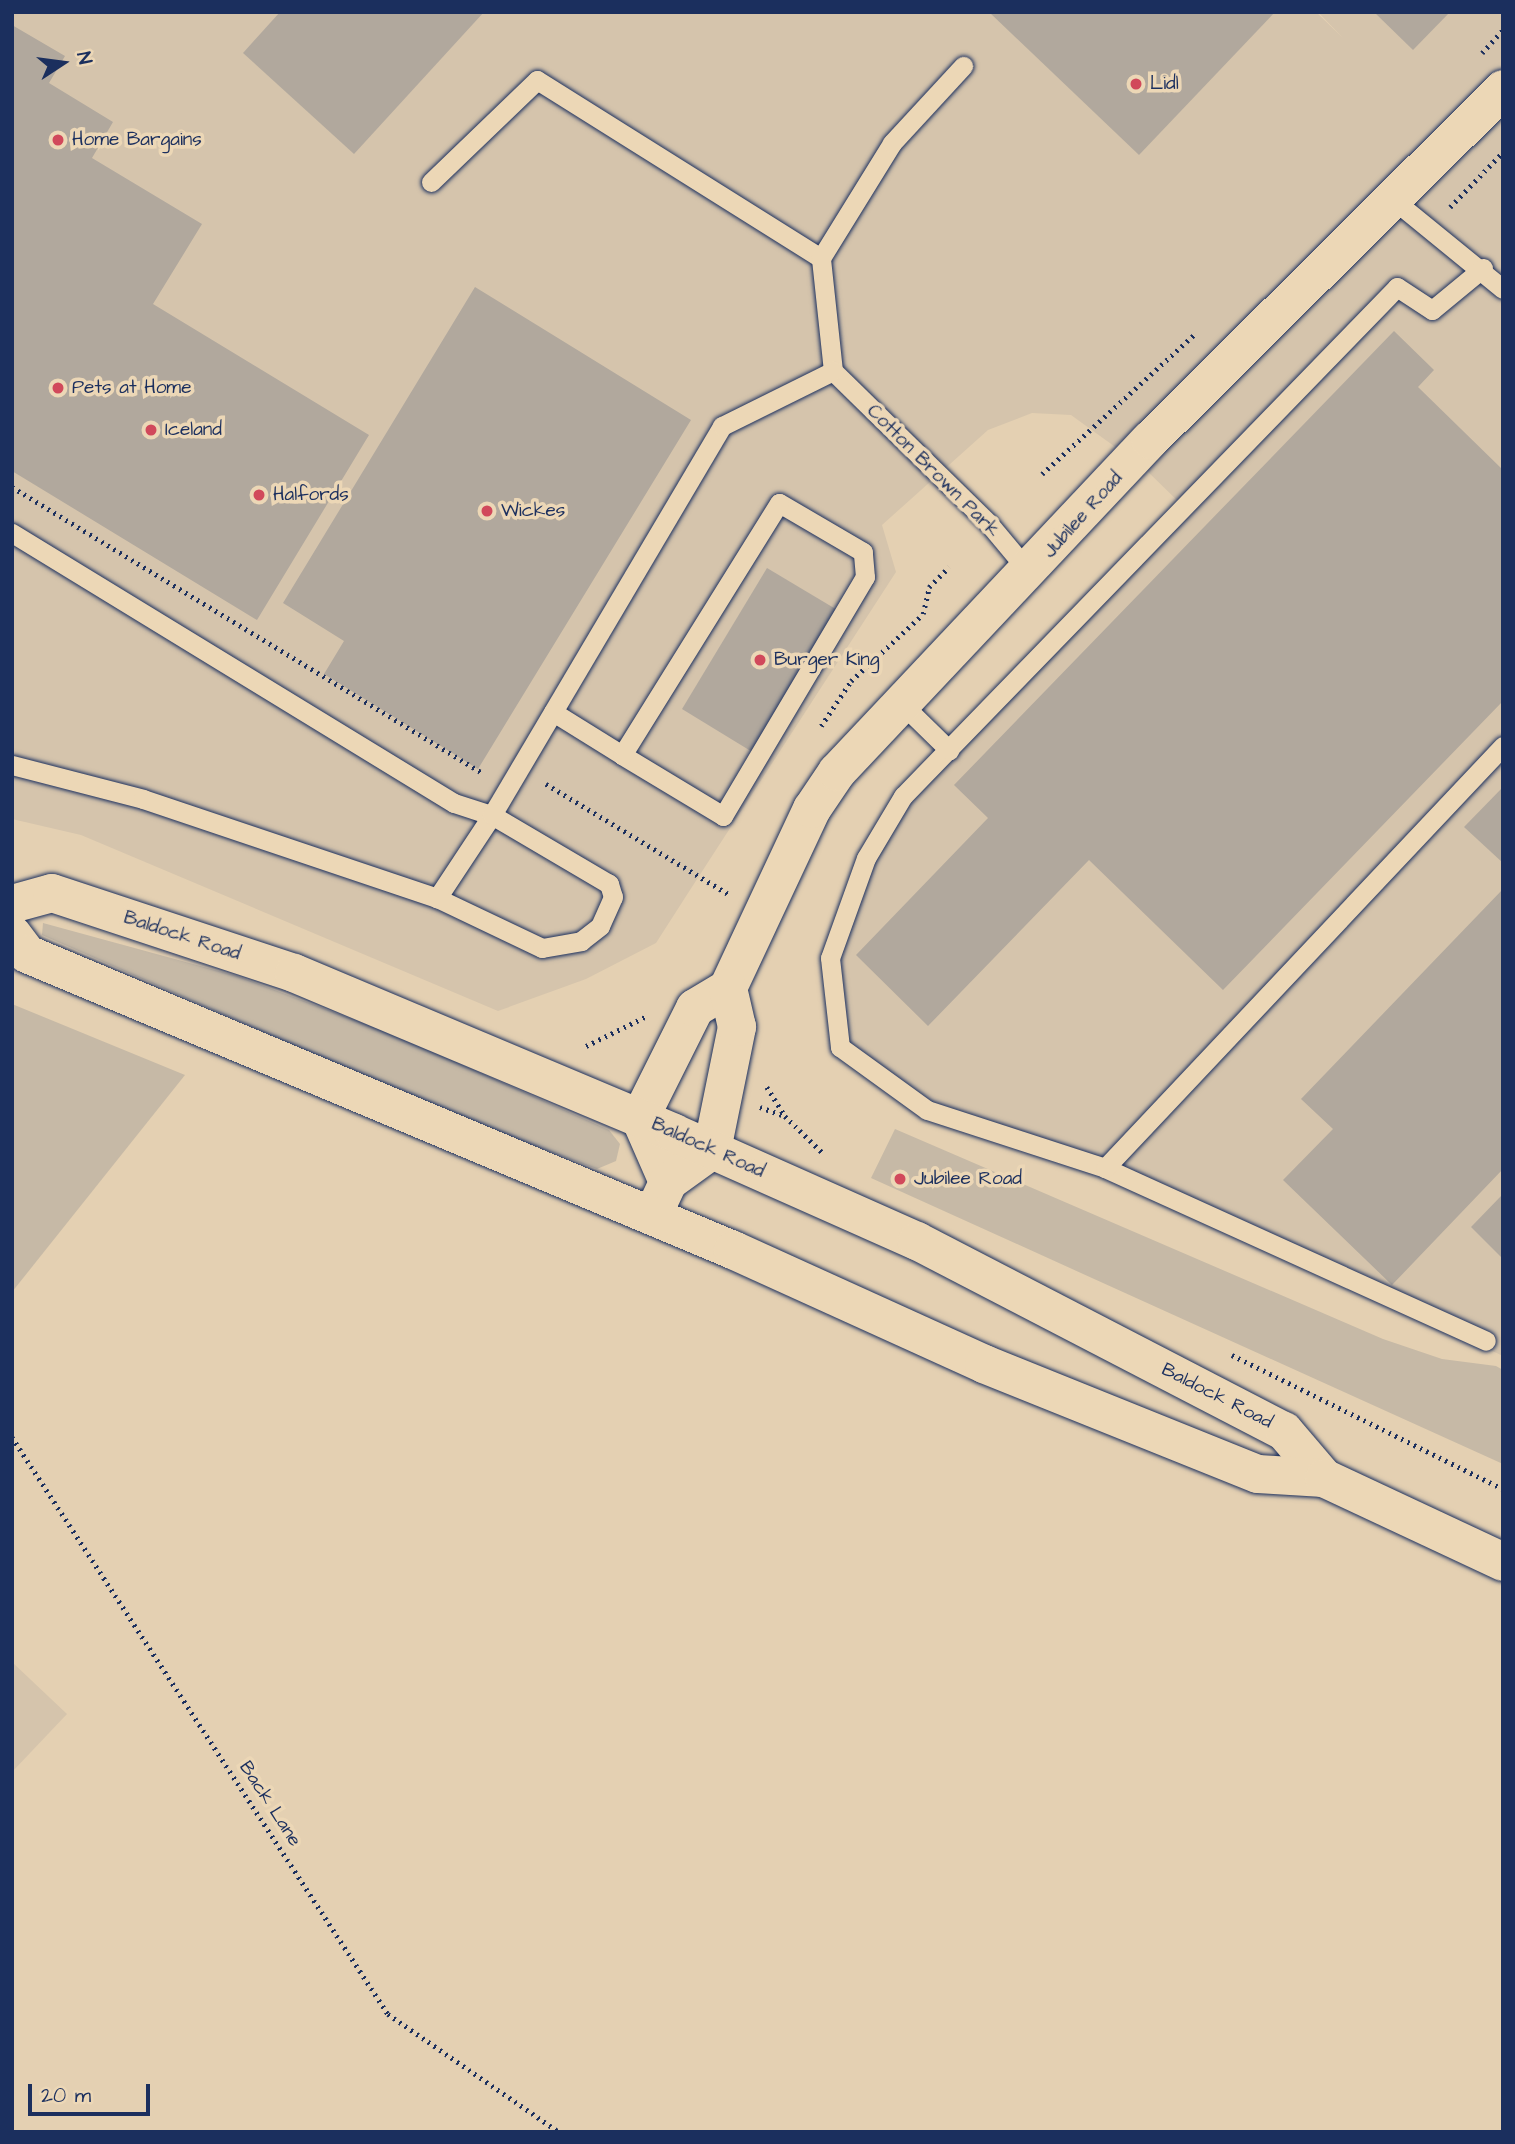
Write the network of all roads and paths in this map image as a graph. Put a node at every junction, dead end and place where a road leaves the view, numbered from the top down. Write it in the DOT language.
graph roads {
  1 [pos="963,66"];
  2 [pos="1503,89"];
  3 [pos="431,182"];
  4 [pos="1395,201"];
  5 [pos="821,258"];
  6 [pos="1483,268"];
  7 [pos="1503,289"];
  8 [pos="832,371"];
  9 [pos="12,487"];
  10 [pos="12,533"];
  11 [pos="1030,573"];
  12 [pos="900,702"];
  13 [pos="553,712"];
  14 [pos="1503,746"];
  15 [pos="949,750"];
  16 [pos="622,755"];
  17 [pos="12,765"];
  18 [pos="517,767"];
  19 [pos="492,815"];
  20 [pos="437,898"];
  21 [pos="736,899"];
  22 [pos="12,904"];
  23 [pos="12,934"];
  24 [pos="728,988"];
  25 [pos="651,1013"];
  26 [pos="586,1046"];
  27 [pos="640,1118"];
  28 [pos="712,1150"];
  29 [pos="1105,1168"];
  30 [pos="668,1182"];
  31 [pos="653,1216"];
  32 [pos="1486,1341"];
  33 [pos="1309,1391"];
  34 [pos="12,1437"];
  35 [pos="1324,1478"];
  36 [pos="1503,1489"];
  37 [pos="1503,1562"];
  38 [pos="559,2132"];
  1 -- 5 [label="lane"];
  2 -- 4 [label="main road, Jubilee Road"];
  3 -- 5 [label="lane"];
  4 -- 6 [label="lane"];
  4 -- 11 [label="main road, Jubilee Road"];
  5 -- 8 [label="lane"];
  6 -- 7 [label="lane"];
  6 -- 15 [label="lane"];
  8 -- 11 [label="lane, Cotton Brown Park"];
  8 -- 13 [label="lane"];
  9 -- 18 [label="path"];
  10 -- 19 [label="lane"];
  11 -- 12 [label="main road, Jubilee Road"];
  12 -- 15 [label="lane"];
  12 -- 24 [label="main road, Jubilee Road"];
  13 -- 16 [label="lane"];
  13 -- 18 [label="lane"];
  14 -- 29 [label="lane"];
  15 -- 29 [label="lane"];
  16 -- 16 [label="lane"];
  17 -- 20 [label="lane"];
  18 -- 19 [label="lane"];
  18 -- 21 [label="path"];
  19 -- 20 [label="lane"];
  19 -- 20 [label="lane"];
  22 -- 27 [label="main road, Baldock Road"];
  23 -- 31 [label="main road"];
  24 -- 27 [label="main road"];
  24 -- 28 [label="main road"];
  25 -- 26 [label="path"];
  27 -- 28 [label="main road, Baldock Road"];
  27 -- 30 [label="main road"];
  28 -- 30 [label="main road"];
  28 -- 35 [label="main road, Baldock Road"];
  29 -- 32 [label="lane"];
  30 -- 31 [label="main road"];
  31 -- 35 [label="main road"];
  33 -- 36 [label="path"];
  34 -- 38 [label="path, Back Lane"];
  35 -- 37 [label="main road"];
}
